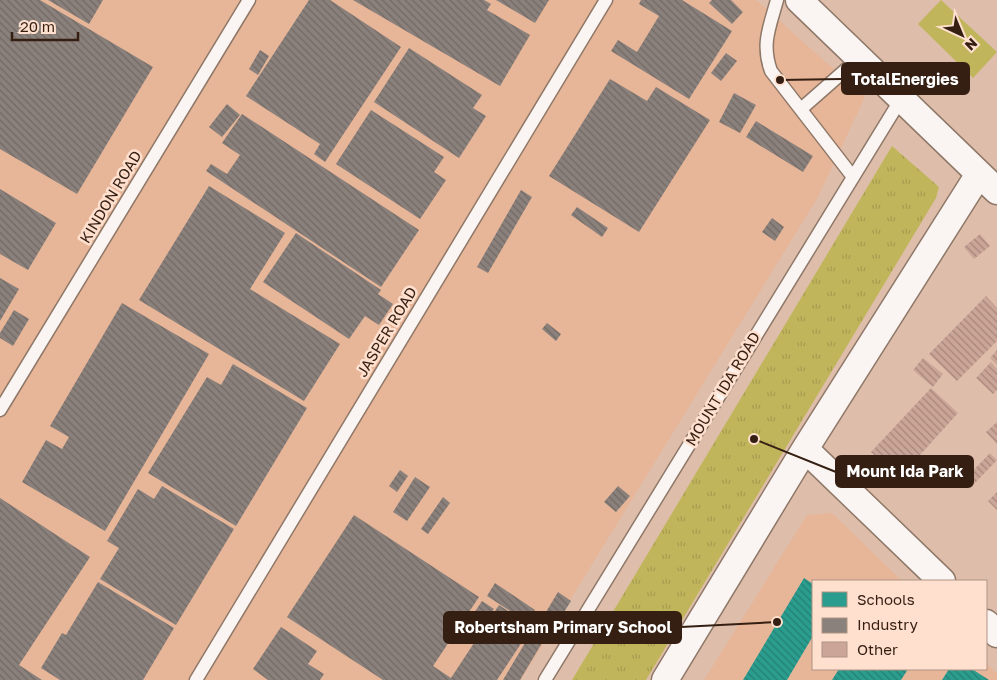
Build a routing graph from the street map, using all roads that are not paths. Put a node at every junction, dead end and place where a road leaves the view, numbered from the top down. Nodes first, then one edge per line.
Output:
1 (249, 0) edge
2 (606, 0) edge
3 (778, 0) edge
4 (799, 0) edge
5 (859, 58) junction
6 (900, 98) junction
7 (801, 109) junction
8 (853, 177) junction
9 (988, 183) edge
10 (0, 410) edge
11 (805, 450) junction
12 (941, 580) edge
13 (987, 624) edge
14 (997, 634) edge
15 (196, 680) edge
16 (545, 680) edge
17 (665, 680) edge

1 - 10 lane, KINDON ROAD
2 - 15 lane, JASPER ROAD
3 - 7 lane
4 - 5 street
5 - 6 street
5 - 7 lane
6 - 8 lane, MOUNT IDA ROAD
6 - 9 street
7 - 8 lane
8 - 16 lane, MOUNT IDA ROAD
9 - 11 street
11 - 12 street
11 - 17 street
13 - 14 street

